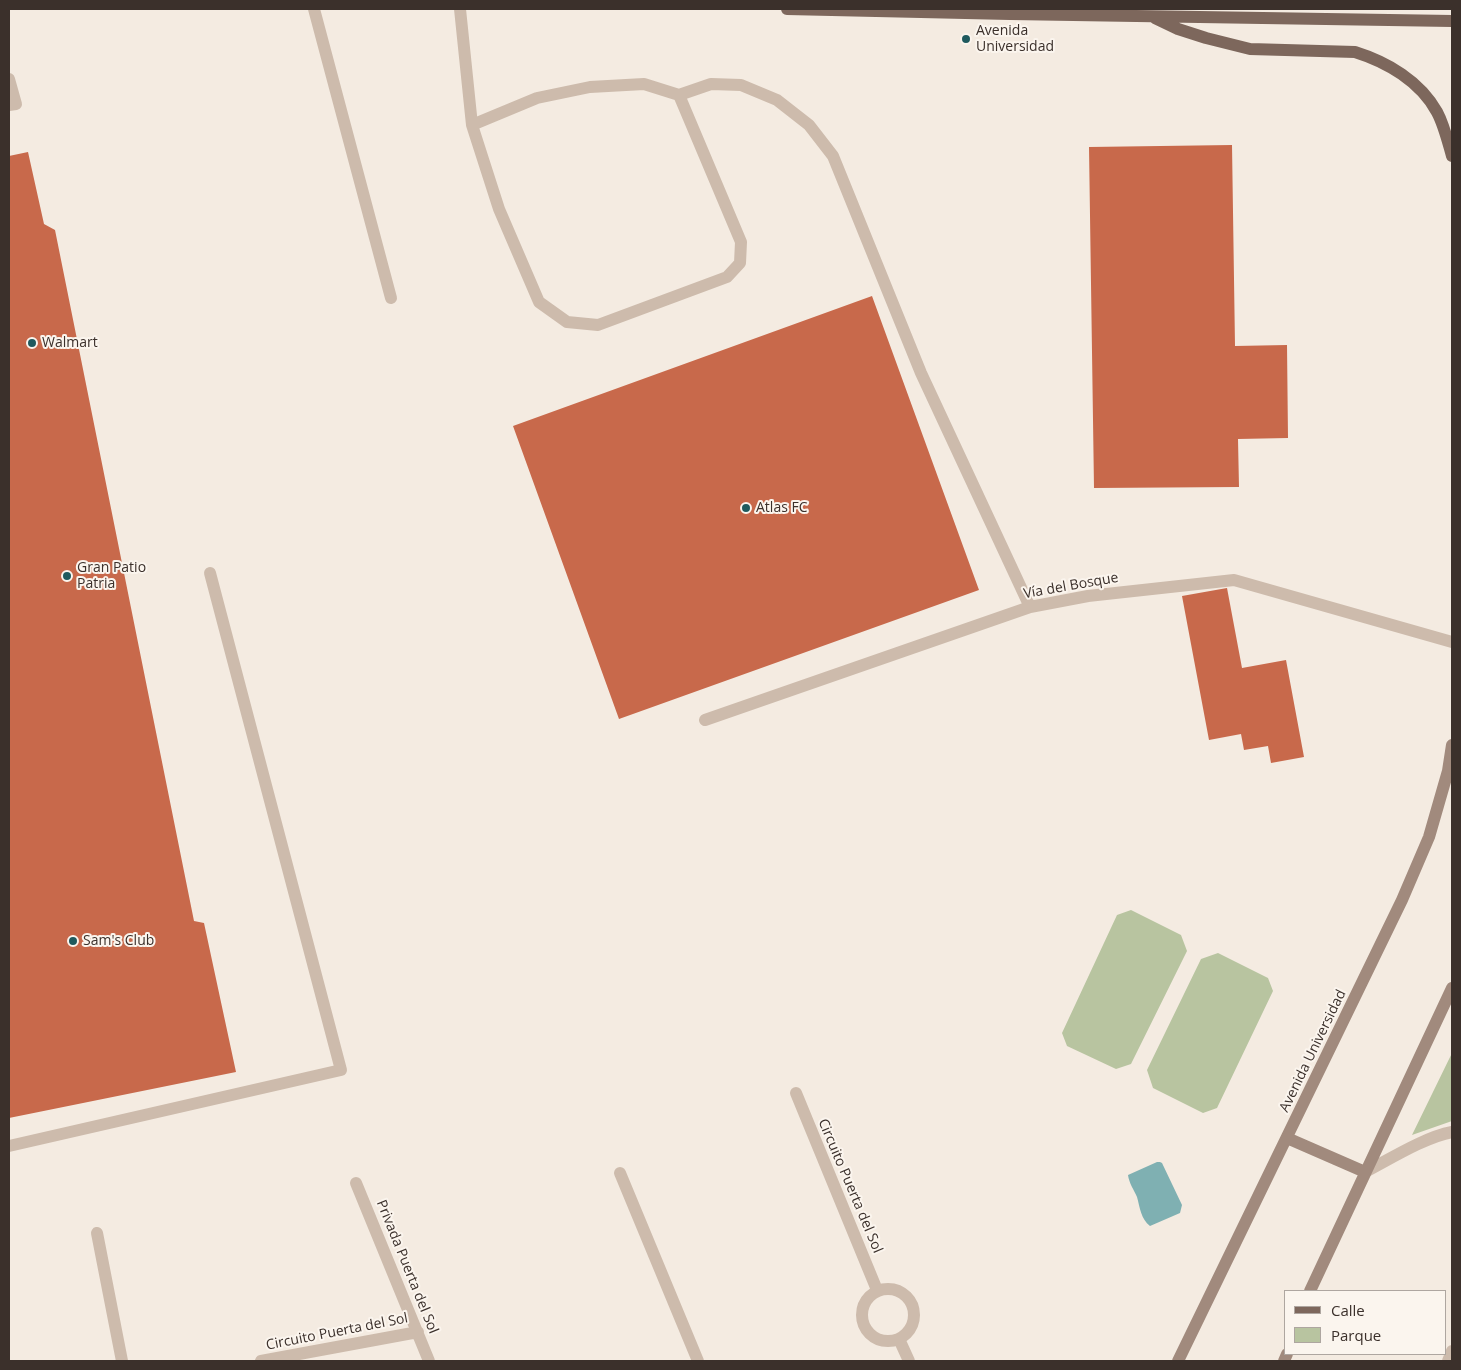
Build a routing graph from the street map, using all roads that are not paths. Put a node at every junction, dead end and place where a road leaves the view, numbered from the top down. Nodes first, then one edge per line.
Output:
1 (314, 9) edge
2 (460, 9) edge
3 (787, 9) edge
4 (1150, 16) junction
5 (1452, 21) edge
6 (9, 79) edge
7 (679, 95) junction
8 (9, 105) edge
9 (472, 125) junction
10 (1452, 156) edge
11 (391, 298) dead end
12 (210, 572) dead end
13 (1030, 607) junction
14 (1452, 642) edge
15 (705, 720) dead end
16 (1452, 745) edge
17 (1452, 988) edge
18 (796, 1093) dead end
19 (1452, 1132) edge
20 (1287, 1138) junction
21 (9, 1146) edge
22 (1365, 1172) junction
23 (620, 1173) dead end
24 (356, 1183) dead end
25 (97, 1233) dead end
26 (878, 1290) junction
27 (1310, 1290) edge
28 (418, 1332) junction
29 (899, 1339) junction
30 (1452, 1351) edge
31 (122, 1361) edge
32 (261, 1361) edge
33 (429, 1361) edge
34 (698, 1361) edge
35 (910, 1361) edge
36 (1178, 1361) edge
37 (1448, 1361) edge

1 - 11 street
2 - 9 street
3 - 4 main road
4 - 5 main road
4 - 10 main road
6 - 8 street
7 - 9 street
7 - 9 street
7 - 13 street
12 - 21 street
13 - 14 street, Vía del Bosque
13 - 15 street, Vía del Bosque
16 - 20 main road, Avenida Universidad
17 - 22 main road
18 - 26 street, Circuito Puerta del Sol
19 - 22 street
20 - 22 main road
20 - 36 main road, Avenida Universidad
22 - 27 main road
23 - 34 street
24 - 28 street, Privada Puerta del Sol
25 - 31 street
26 - 29 street
26 - 29 street
28 - 32 street, Circuito Puerta del Sol
28 - 33 street, Privada Puerta del Sol
29 - 35 street
30 - 37 street

